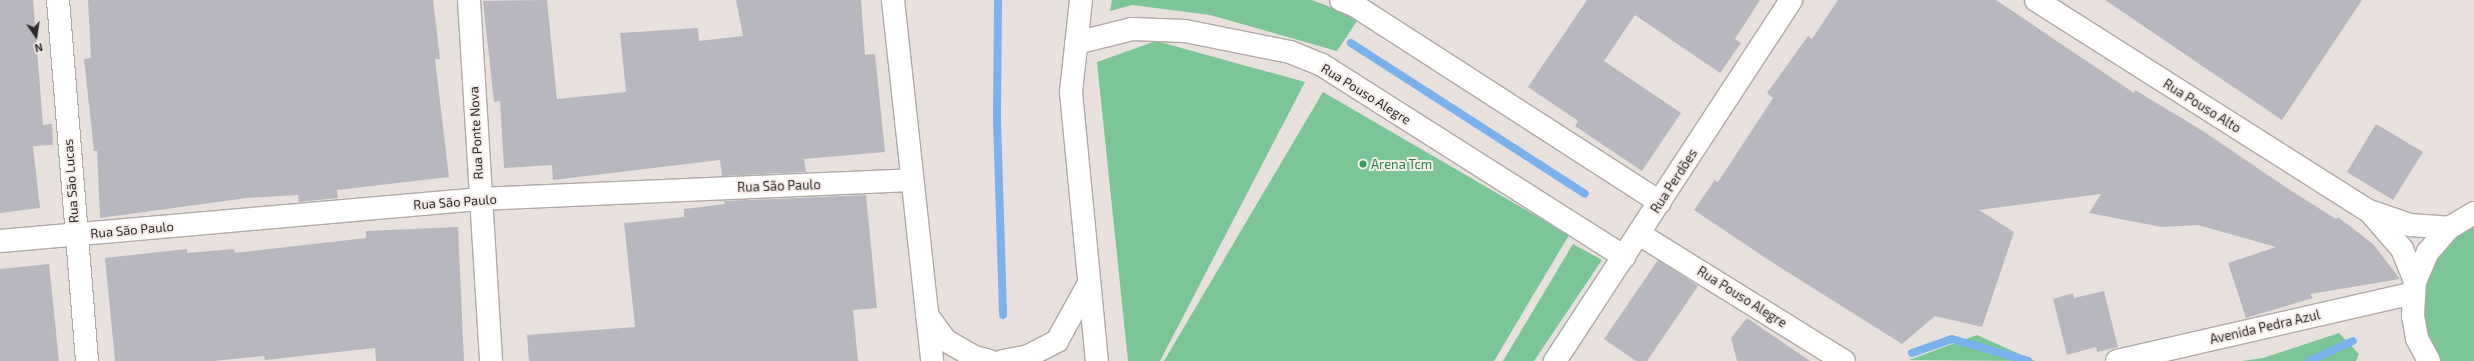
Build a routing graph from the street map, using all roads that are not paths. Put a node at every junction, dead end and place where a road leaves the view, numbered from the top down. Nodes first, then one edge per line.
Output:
1 (58, 0) edge
2 (469, 0) edge
3 (893, 0) edge
4 (1081, 0) edge
5 (1341, 0) edge
6 (1791, 0) edge
7 (2036, 0) edge
8 (1076, 43) junction
9 (912, 180) junction
10 (479, 199) junction
11 (1660, 202) junction
12 (2369, 211) junction
13 (2474, 213) edge
14 (2449, 228) junction
15 (1639, 234) junction
16 (76, 235) junction
17 (0, 241) edge
18 (1624, 257) junction
19 (1088, 286) junction
20 (2414, 288) junction
21 (925, 312) junction
22 (2427, 360) edge
23 (87, 361) edge
24 (491, 361) edge
25 (932, 361) edge
26 (990, 361) edge
27 (1003, 361) edge
28 (1096, 361) edge
29 (1555, 361) edge
30 (1844, 361) edge
31 (2117, 361) edge

1 - 16 street, Rua São Lucas
2 - 10 street, Rua Ponte Nova
3 - 9 street
4 - 8 street
5 - 11 street
6 - 11 street, Rua Perdões
7 - 12 street, Rua Pouso Alto
8 - 18 street, Rua Pouso Alegre
8 - 19 street
9 - 10 street, Rua São Paulo
9 - 21 street
10 - 16 street, Rua São Paulo
10 - 24 street, Rua Ponte Nova
11 - 15 street, Rua Perdões
12 - 14 street, Rua Pouso Alto
12 - 20 street, Rua Pouso Alto
13 - 14 street
14 - 20 street
15 - 18 street, Rua Perdões
15 - 30 street, Rua Pouso Alegre
16 - 17 street, Rua São Paulo
16 - 23 street, Rua São Lucas
18 - 29 street, Rua Perdões
19 - 27 street
19 - 28 street
20 - 22 street
20 - 31 street, Avenida Pedra Azul
21 - 25 street
21 - 26 street

